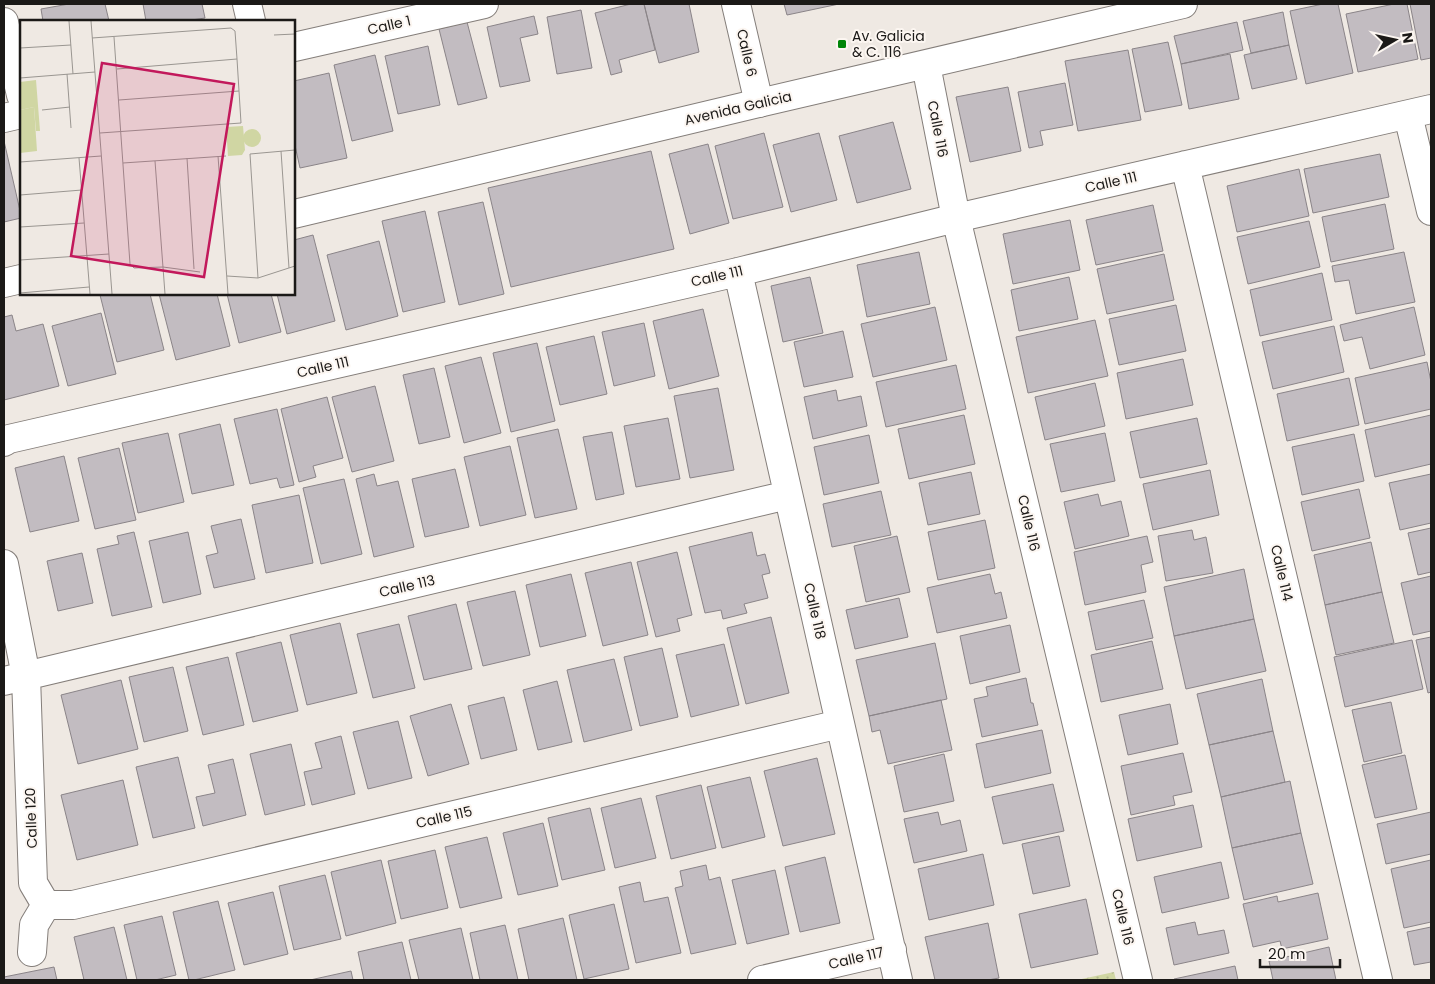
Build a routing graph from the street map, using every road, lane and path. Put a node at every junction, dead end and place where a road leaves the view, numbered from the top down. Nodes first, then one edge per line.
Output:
1 (247, 4) edge
2 (484, 4) edge
3 (736, 4) edge
4 (1183, 4) edge
5 (251, 20) edge
6 (4, 22) edge
7 (295, 47) edge
8 (926, 65) junction
9 (20, 91) edge
10 (759, 103) junction
11 (1420, 112) edge
12 (20, 114) edge
13 (4, 118) edge
14 (1185, 166) junction
15 (1431, 211) edge
16 (295, 214) edge
17 (956, 218) junction
18 (738, 272) junction
19 (20, 279) edge
20 (4, 283) edge
21 (4, 442) edge
22 (788, 495) junction
23 (4, 564) edge
24 (15, 679) edge
25 (840, 724) junction
26 (46, 905) junction
27 (892, 950) junction
28 (32, 952) dead end
29 (762, 980) edge
30 (898, 980) edge
31 (1138, 980) edge
32 (1378, 980) edge

1 - 5 street
2 - 7 street, Calle 1
3 - 10 street, Calle 6
4 - 8 street, Avenida Galicia
6 - 9 street
8 - 10 street, Avenida Galicia
8 - 17 street, Calle 116
10 - 16 street, Avenida Galicia
11 - 14 street, Calle 111
11 - 15 street
12 - 13 street
14 - 17 street, Calle 111
14 - 32 street, Calle 114
17 - 18 street, Calle 111
17 - 31 street, Calle 116
18 - 21 street, Calle 111
18 - 22 street, Calle 118
19 - 20 street
22 - 24 street, Calle 113
22 - 25 street, Calle 118
23 - 24 street, Calle 120
24 - 26 street, Calle 120
25 - 26 street, Calle 115
25 - 27 street, Calle 118
26 - 28 street
27 - 29 street, Calle 117
27 - 30 street, Calle 118

